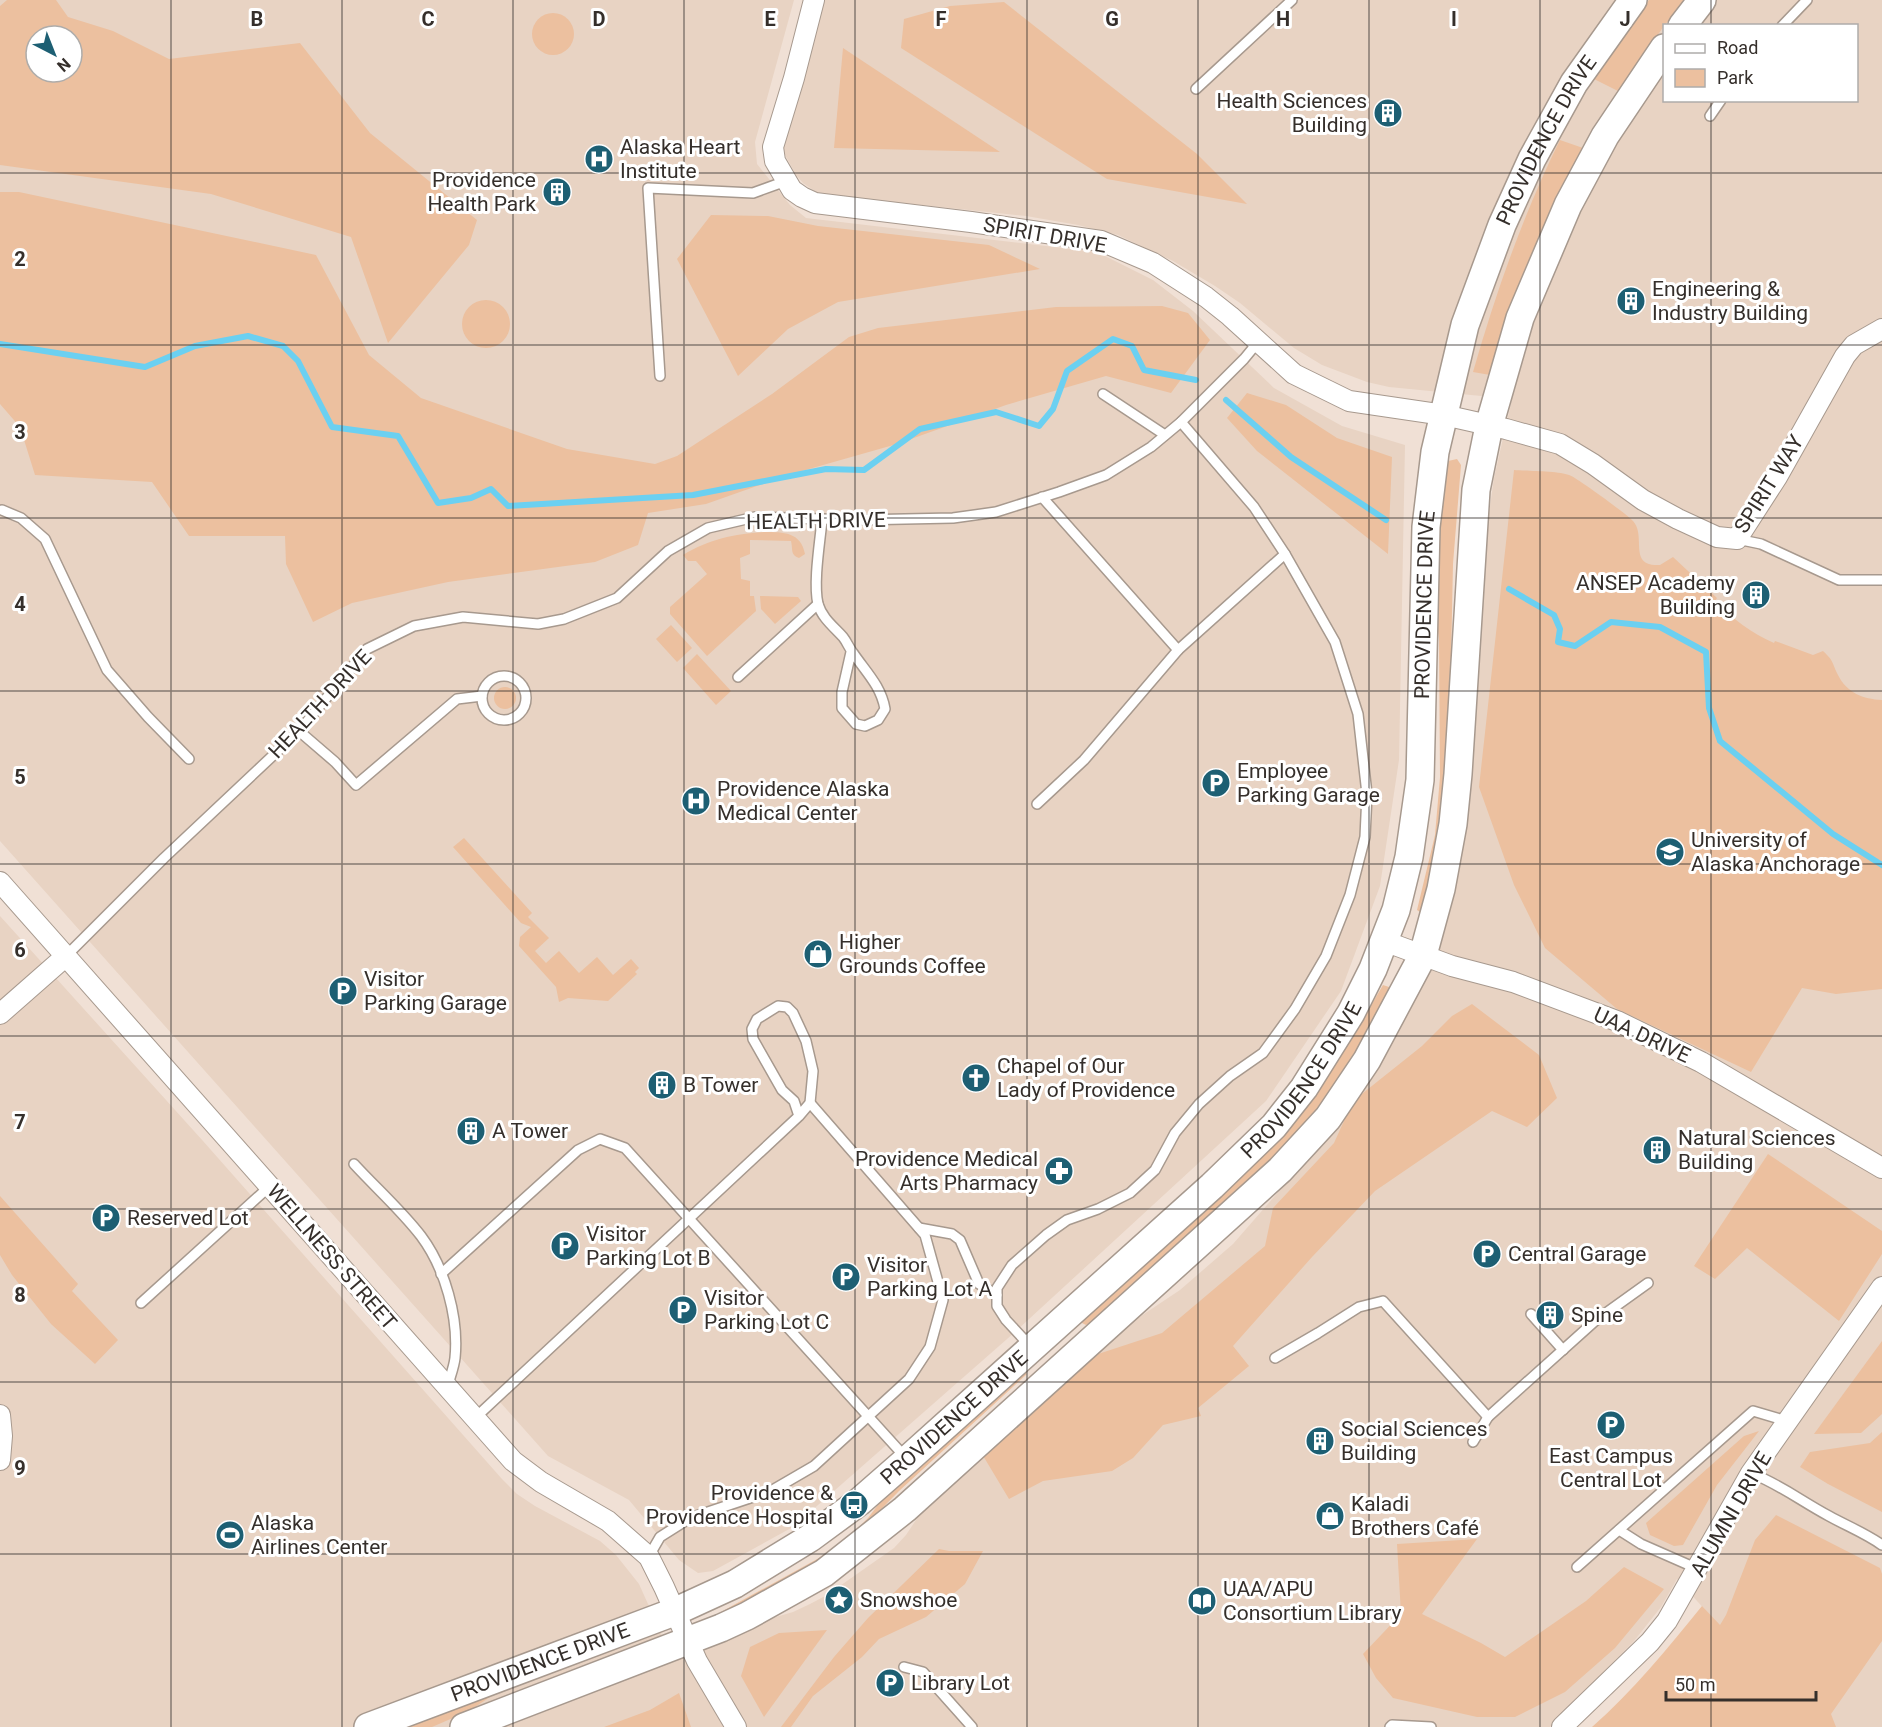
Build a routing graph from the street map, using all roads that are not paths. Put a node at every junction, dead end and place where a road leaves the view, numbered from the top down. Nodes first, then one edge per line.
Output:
1 (814, 0) edge
2 (1292, 0) edge
3 (1634, 0) edge
4 (1702, 0) edge
5 (1807, 0) edge
6 (1684, 24) edge
7 (1784, 24) edge
8 (1663, 51) edge
9 (1196, 89) dead end
10 (1720, 102) edge
11 (1710, 116) dead end
12 (786, 181) junction
13 (1882, 329) edge
14 (1258, 342) junction
15 (660, 376) dead end
16 (1103, 394) dead end
17 (1444, 416) junction
18 (1181, 422) junction
19 (1489, 426) junction
20 (1165, 435) junction
21 (1042, 497) junction
22 (2, 510) dead end
23 (822, 519) junction
24 (1737, 539) junction
25 (1285, 554) junction
26 (1882, 580) edge
27 (818, 604) junction
28 (1178, 650) junction
29 (851, 652) junction
30 (738, 677) dead end
31 (482, 696) junction
32 (300, 731) junction
33 (189, 759) dead end
34 (1037, 804) dead end
35 (0, 882) edge
36 (1384, 941) junction
37 (1423, 955) junction
38 (66, 956) junction
39 (0, 1014) edge
40 (810, 1103) junction
41 (800, 1116) junction
42 (354, 1164) dead end
43 (1882, 1168) edge
44 (270, 1186) junction
45 (688, 1218) junction
46 (919, 1228) junction
47 (441, 1274) junction
48 (1648, 1283) dead end
49 (1882, 1287) edge
50 (997, 1295) junction
51 (141, 1303) dead end
52 (1531, 1314) dead end
53 (1033, 1349) junction
54 (1563, 1350) junction
55 (1275, 1358) dead end
56 (447, 1387) junction
57 (0, 1415) edge
58 (867, 1416) junction
59 (1488, 1416) junction
60 (474, 1419) junction
61 (1787, 1421) junction
62 (1473, 1442) dead end
63 (0, 1460) edge
64 (907, 1460) junction
65 (1751, 1473) junction
66 (1619, 1530) junction
67 (1882, 1545) edge
68 (649, 1557) junction
69 (1577, 1567) dead end
70 (1698, 1569) junction
71 (674, 1612) junction
72 (688, 1640) junction
73 (904, 1666) dead end
74 (368, 1727) edge
75 (464, 1727) edge
76 (735, 1727) edge
77 (972, 1727) edge
78 (1390, 1727) edge
79 (1431, 1727) edge
80 (1562, 1727) edge

1 - 12 street, SPIRIT DRIVE
2 - 9 lane
3 - 17 main road, PROVIDENCE DRIVE
4 - 6 main road
5 - 7 lane
8 - 19 main road, PROVIDENCE DRIVE
10 - 11 lane
12 - 14 street, SPIRIT DRIVE
12 - 15 lane
13 - 24 street, SPIRIT WAY
14 - 17 street, SPIRIT DRIVE
14 - 18 lane, HEALTH DRIVE
16 - 20 lane
17 - 19 street, SPIRIT DRIVE
17 - 36 main road, PROVIDENCE DRIVE
18 - 20 lane, HEALTH DRIVE
18 - 25 lane
19 - 24 street, SPIRIT WAY
19 - 37 main road, PROVIDENCE DRIVE
20 - 21 lane, HEALTH DRIVE
21 - 23 lane, HEALTH DRIVE
21 - 28 lane
22 - 33 lane
23 - 27 lane
23 - 32 lane, HEALTH DRIVE
24 - 26 lane
25 - 28 lane
25 - 50 lane
27 - 29 lane
27 - 30 lane
28 - 34 lane
29 - 29 lane
31 - 31 lane
31 - 32 lane
32 - 38 lane, HEALTH DRIVE
35 - 38 street, WELLNESS STREET
36 - 37 street, UAA DRIVE
36 - 53 main road, PROVIDENCE DRIVE
37 - 43 street, UAA DRIVE
37 - 72 main road, PROVIDENCE DRIVE
38 - 39 street, HEALTH DRIVE
38 - 44 street, WELLNESS STREET
40 - 41 lane
40 - 41 lane
40 - 46 lane
41 - 45 lane
42 - 47 lane
44 - 51 lane
44 - 56 street, WELLNESS STREET
45 - 47 lane
45 - 58 lane
45 - 60 lane
46 - 50 lane
46 - 58 lane
47 - 56 lane
48 - 54 lane
49 - 61 street, ALUMNI DRIVE
50 - 53 lane
52 - 54 lane
53 - 64 main road, PROVIDENCE DRIVE
54 - 59 lane
55 - 59 lane
56 - 60 street, WELLNESS STREET
57 - 63 street
58 - 64 lane
58 - 68 lane
59 - 62 lane
60 - 68 street, WELLNESS STREET
61 - 65 street, ALUMNI DRIVE
61 - 66 lane
64 - 71 main road, PROVIDENCE DRIVE
65 - 67 lane
65 - 70 street, ALUMNI DRIVE
66 - 69 lane
66 - 70 lane
68 - 71 street, WELLNESS STREET
70 - 80 street, ALUMNI DRIVE
71 - 72 street, WELLNESS STREET
71 - 74 main road, PROVIDENCE DRIVE
72 - 75 main road, PROVIDENCE DRIVE
72 - 76 street
73 - 77 lane
78 - 79 lane

